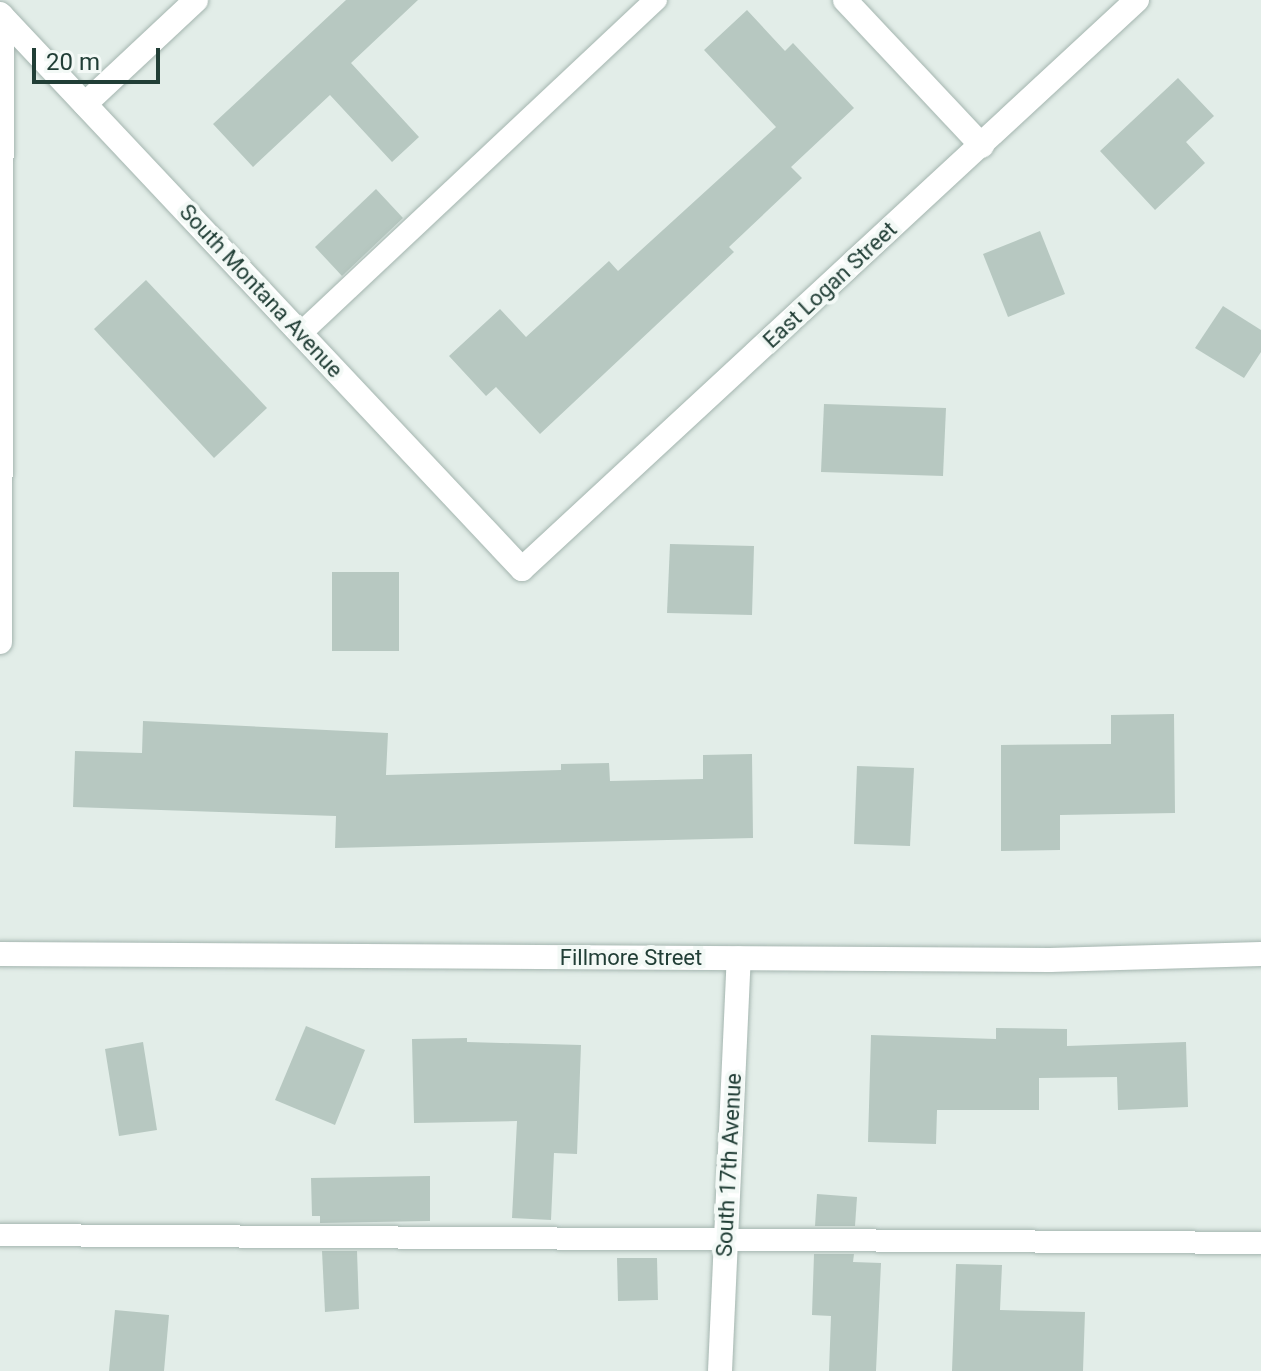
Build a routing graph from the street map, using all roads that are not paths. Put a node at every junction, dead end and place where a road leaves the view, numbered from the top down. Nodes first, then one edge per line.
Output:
1 (196, 0) edge
2 (656, 0) edge
3 (845, 0) edge
4 (1137, 0) edge
5 (1, 15) edge
6 (85, 104) junction
7 (982, 146) junction
8 (301, 333) junction
9 (0, 365) edge
10 (522, 569) joint
11 (0, 642) edge
12 (0, 954) edge
13 (1261, 954) edge
14 (739, 958) junction
15 (0, 1235) edge
16 (726, 1242) junction
17 (1261, 1243) edge
18 (720, 1371) edge

1 - 6 street
2 - 8 lane
3 - 7 street
4 - 7 street, East Logan Street
5 - 6 street, South Montana Avenue
5 - 9 street
6 - 8 street, South Montana Avenue
7 - 10 street, East Logan Street
8 - 10 street, South Montana Avenue
9 - 11 street
12 - 14 street, Fillmore Street
13 - 14 street, Fillmore Street
14 - 16 street, South 17th Avenue
15 - 16 lane
16 - 17 lane
16 - 18 street, South 17th Avenue

